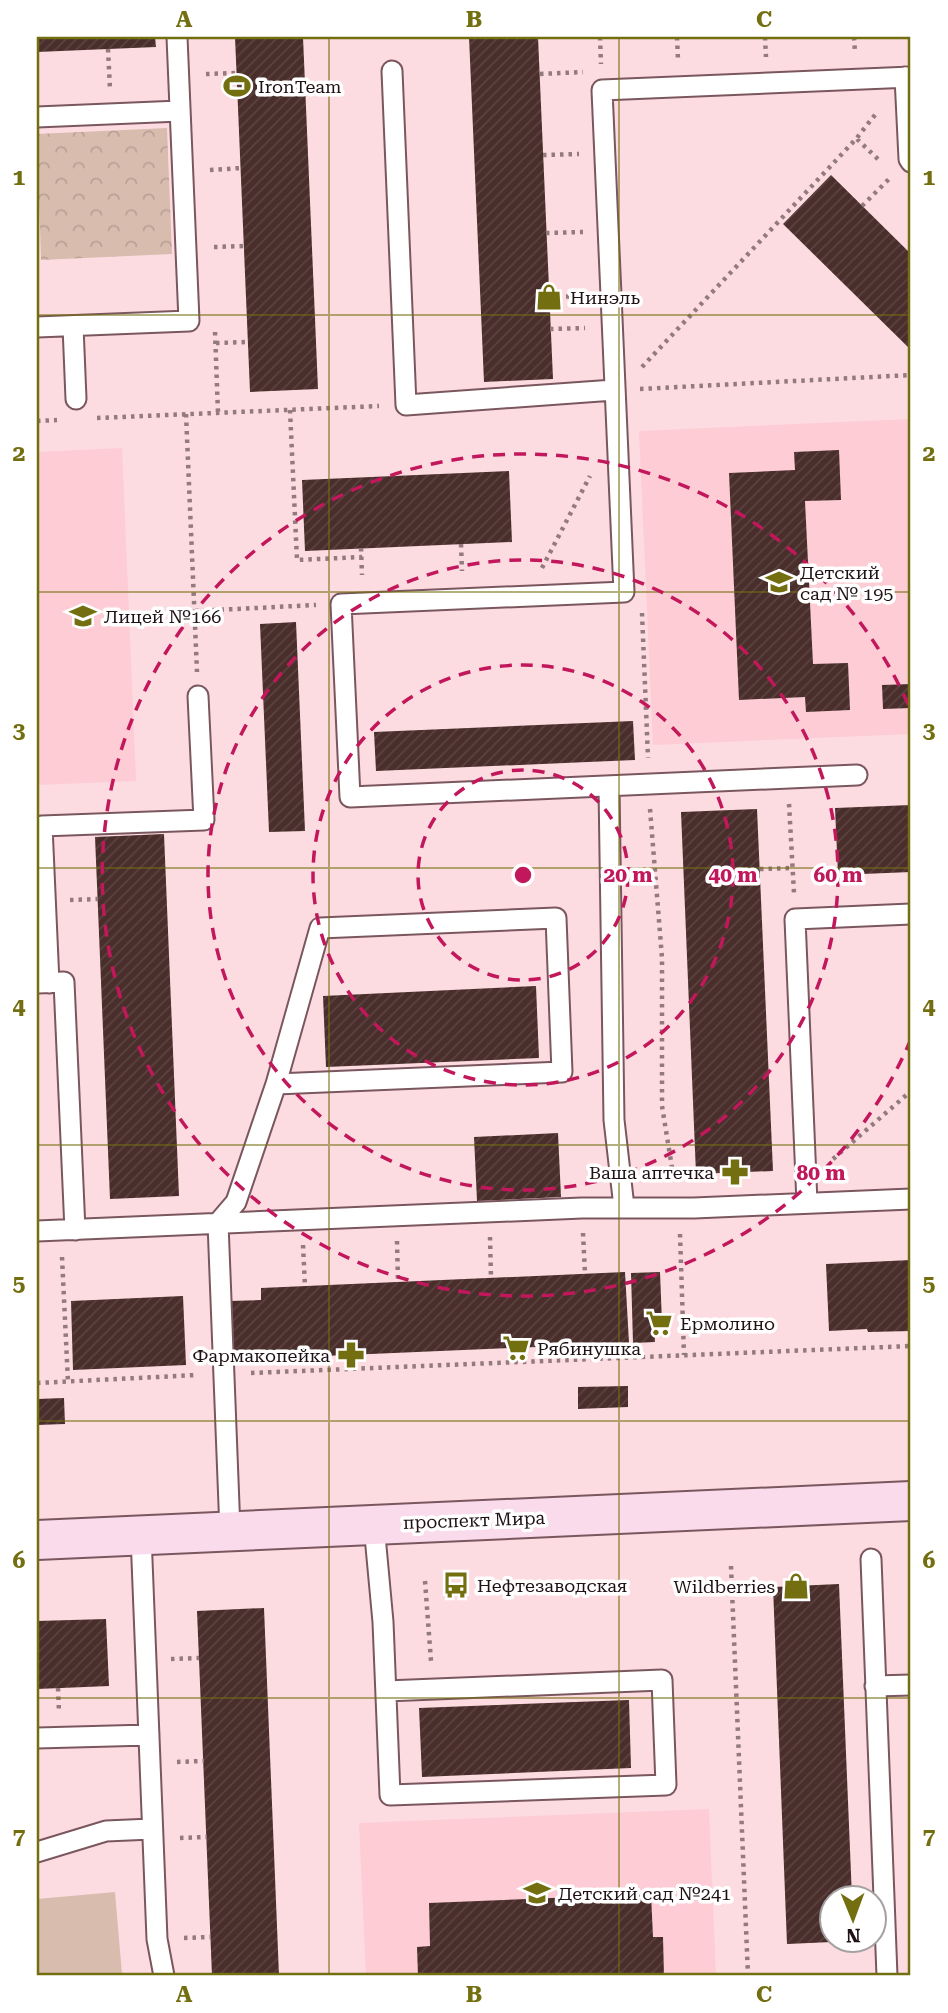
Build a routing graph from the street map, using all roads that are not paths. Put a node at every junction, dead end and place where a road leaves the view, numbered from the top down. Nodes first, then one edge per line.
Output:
1 (177, 37) edge
2 (392, 71) dead end
3 (908, 77) edge
4 (180, 111) junction
5 (37, 117) edge
6 (910, 161) edge
7 (73, 326) junction
8 (37, 327) edge
9 (614, 390) junction
10 (76, 399) dead end
11 (198, 696) road end
12 (857, 775) dead end
13 (609, 787) junction
14 (911, 914) edge
15 (43, 983) edge
16 (276, 1084) junction
17 (911, 1199) edge
18 (807, 1203) junction
19 (624, 1207) junction
20 (218, 1223) junction
21 (68, 1230) junction
22 (37, 1231) edge
23 (911, 1501) edge
24 (374, 1525) junction
25 (230, 1531) junction
26 (141, 1535) junction
27 (37, 1540) edge
28 (871, 1559) dead end
29 (911, 1685) edge
30 (875, 1686) junction
31 (386, 1691) junction
32 (149, 1735) junction
33 (37, 1738) edge
34 (152, 1829) junction
35 (37, 1852) edge
36 (164, 1976) edge
37 (887, 1976) edge

1 - 4 lane
2 - 9 lane
3 - 6 lane
3 - 9 lane
4 - 5 lane
4 - 7 lane
7 - 8 lane
7 - 10 lane
9 - 13 lane
11 - 15 lane
12 - 13 lane
13 - 19 lane
14 - 18 lane
15 - 21 lane
16 - 16 lane
16 - 20 lane
17 - 18 lane
18 - 19 lane
19 - 20 lane
20 - 21 lane
20 - 25 lane
21 - 22 lane
23 - 24 main road, проспект Мира
24 - 25 main road, проспект Мира
24 - 31 lane
25 - 26 main road, проспект Мира
26 - 27 main road, проспект Мира
26 - 32 lane
28 - 30 lane
29 - 30 lane
30 - 37 lane
31 - 31 lane
32 - 33 lane
32 - 34 lane
34 - 35 lane
34 - 36 lane

